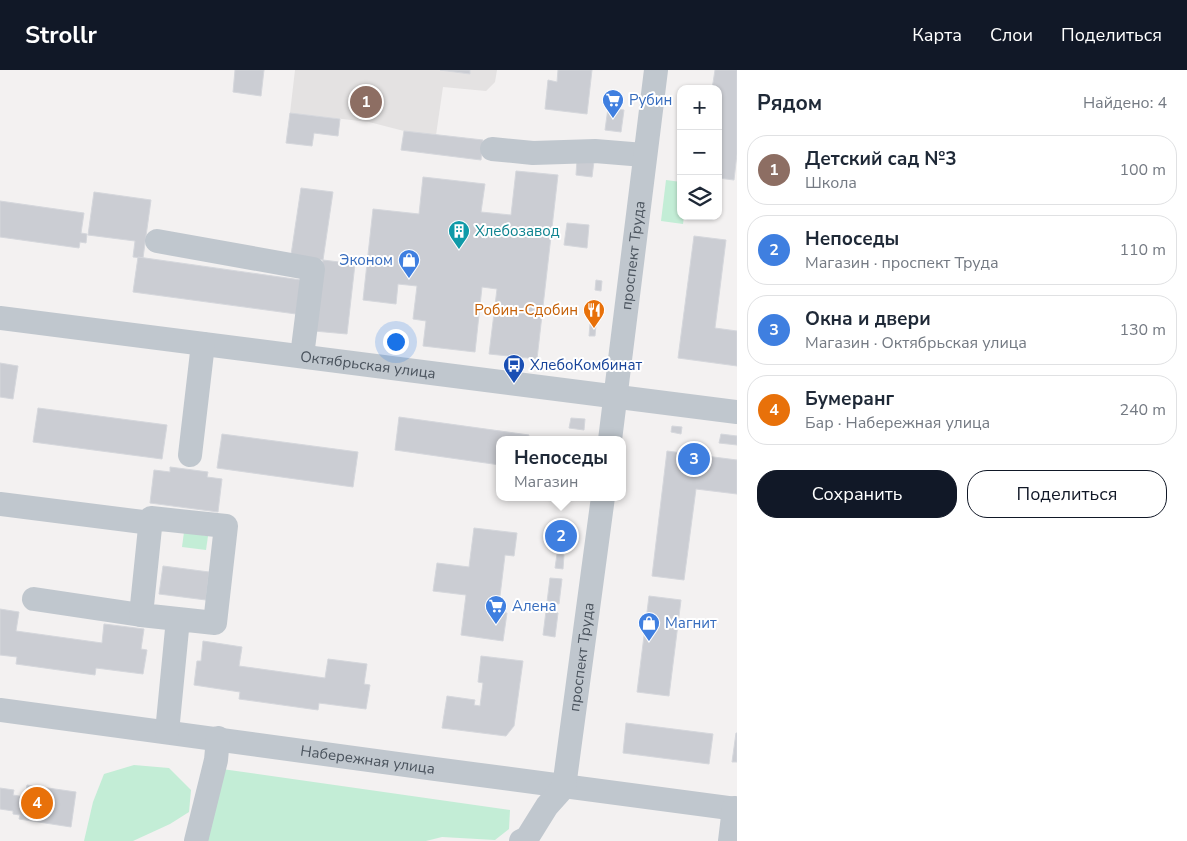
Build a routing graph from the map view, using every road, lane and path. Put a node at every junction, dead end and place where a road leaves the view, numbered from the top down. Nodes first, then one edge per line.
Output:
1 (656, 70) edge
2 (492, 149) dead end
3 (644, 155) junction
4 (157, 241) dead end
5 (0, 318) edge
6 (203, 344) junction
7 (302, 356) junction
8 (615, 397) junction
9 (737, 412) edge
10 (610, 436) edge
11 (190, 455) dead end
12 (602, 501) edge
13 (0, 504) edge
14 (151, 523) junction
15 (34, 599) dead end
16 (141, 615) junction
17 (178, 619) junction
18 (0, 710) edge
19 (167, 732) junction
20 (218, 738) junction
21 (564, 787) junction
22 (735, 808) edge
23 (525, 840) edge
24 (196, 841) edge
25 (730, 841) edge

1 - 3 street, проспект Труда
2 - 3 street
3 - 8 street, проспект Труда
4 - 7 street
5 - 6 street, Октябрьская улица
6 - 7 street, Октябрьская улица
6 - 11 street
7 - 8 street, Октябрьская улица
8 - 9 street, Октябрьская улица
8 - 10 street, проспект Труда
12 - 21 street, проспект Труда
13 - 14 street
14 - 16 street
14 - 17 street
15 - 16 street
16 - 17 street
17 - 19 street
18 - 19 street, Набережная улица
19 - 20 street, Набережная улица
20 - 21 street, Набережная улица
20 - 24 street
21 - 22 street, Набережная улица
21 - 23 street
22 - 25 street

